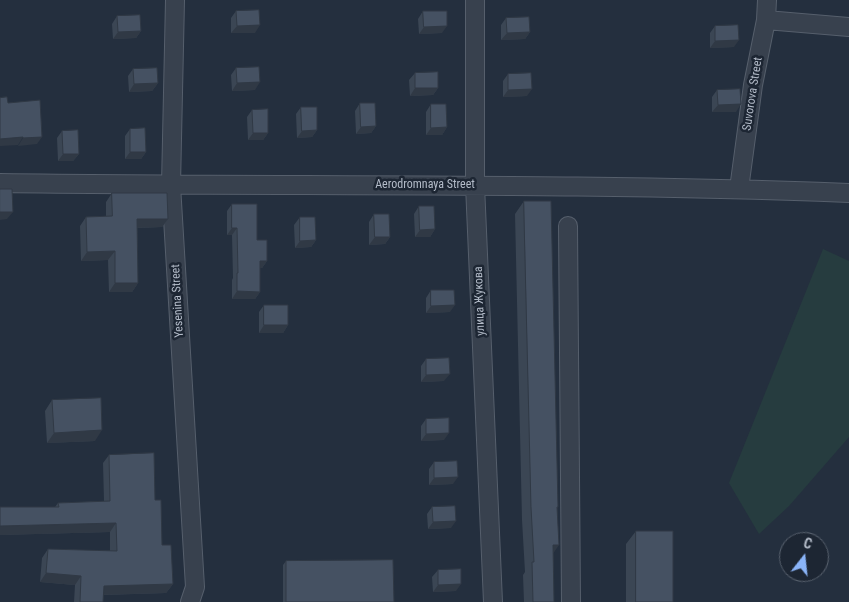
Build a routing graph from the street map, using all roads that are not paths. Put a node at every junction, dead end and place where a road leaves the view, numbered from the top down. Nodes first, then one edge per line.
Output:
1 (175, 0) edge
2 (475, 0) edge
3 (767, 0) edge
4 (766, 20) junction
5 (849, 27) edge
6 (0, 183) edge
7 (171, 185) junction
8 (475, 185) junction
9 (739, 188) junction
10 (849, 193) edge
11 (568, 226) dead end
12 (190, 602) edge
13 (493, 602) edge
14 (571, 602) edge

1 - 7 street, Yesenina Street
2 - 8 street, улица Жукова
3 - 4 street, Suvorova Street
4 - 5 street
4 - 9 street, Suvorova Street
6 - 7 street, Aerodromnaya Street
7 - 8 street, Aerodromnaya Street
7 - 12 street, Yesenina Street
8 - 9 street, Aerodromnaya Street
8 - 13 street, улица Жукова
9 - 10 street, Aerodromnaya Street
11 - 14 street

